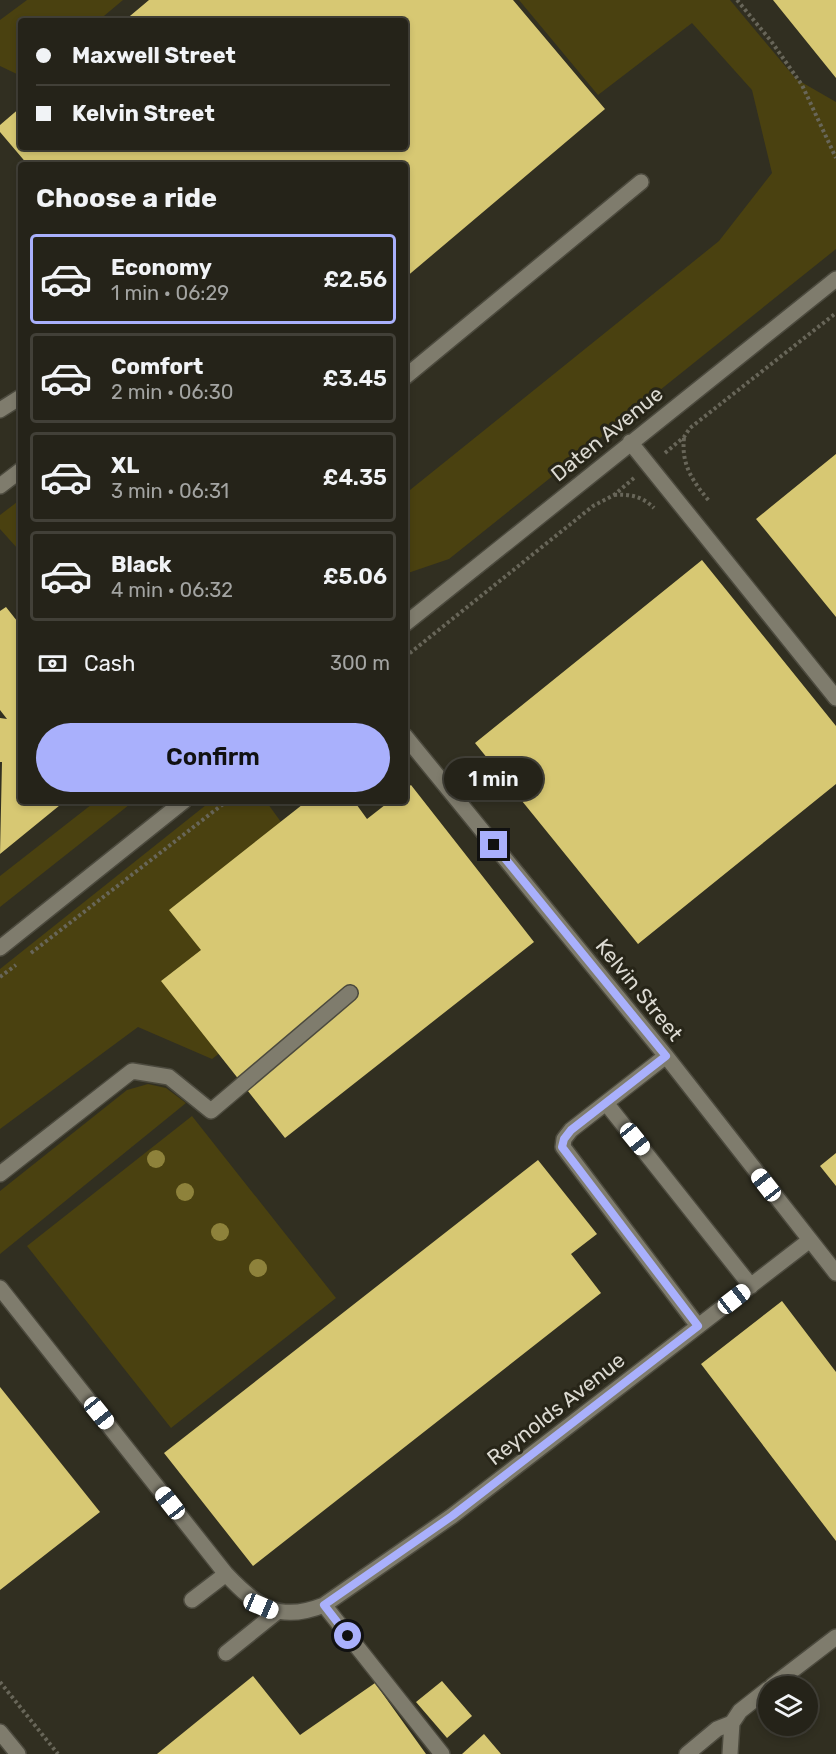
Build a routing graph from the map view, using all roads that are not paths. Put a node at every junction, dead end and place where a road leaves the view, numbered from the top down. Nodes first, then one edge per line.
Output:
1 (641, 182) dead end
2 (836, 279) edge
3 (408, 375) edge
4 (18, 399) edge
5 (0, 410) edge
6 (630, 442) junction
7 (18, 472) edge
8 (0, 486) edge
9 (408, 622) edge
10 (836, 698) edge
11 (408, 740) edge
12 (180, 804) edge
13 (0, 948) edge
14 (350, 993) dead end
15 (666, 1056) junction
16 (606, 1103) junction
17 (0, 1174) edge
18 (810, 1240) junction
19 (836, 1273) edge
20 (751, 1286) junction
21 (0, 1288) edge
22 (698, 1326) junction
23 (226, 1574) junction
24 (192, 1600) dead end
25 (324, 1605) junction
26 (276, 1612) junction
27 (836, 1636) edge
28 (225, 1653) dead end
29 (785, 1676) edge
30 (758, 1697) edge
31 (732, 1723) junction
32 (0, 1732) edge
33 (18, 1754) edge
34 (442, 1754) edge
35 (687, 1754) edge
36 (730, 1754) edge

1 - 3 street
2 - 6 street, Daten Avenue
4 - 5 street
6 - 9 street, Daten Avenue
6 - 10 street
7 - 8 street
11 - 15 street, Kelvin Street
12 - 13 street
14 - 17 street
15 - 16 street
15 - 18 street, Kelvin Street
16 - 20 street
16 - 22 street
18 - 19 street, Kelvin Street
18 - 20 street, Reynolds Avenue
20 - 22 street, Reynolds Avenue
21 - 23 street
22 - 25 street, Reynolds Avenue
23 - 24 street
23 - 26 street
25 - 26 street
25 - 34 street
26 - 28 street
27 - 29 street
30 - 31 street
31 - 35 street
31 - 36 street
32 - 33 street

